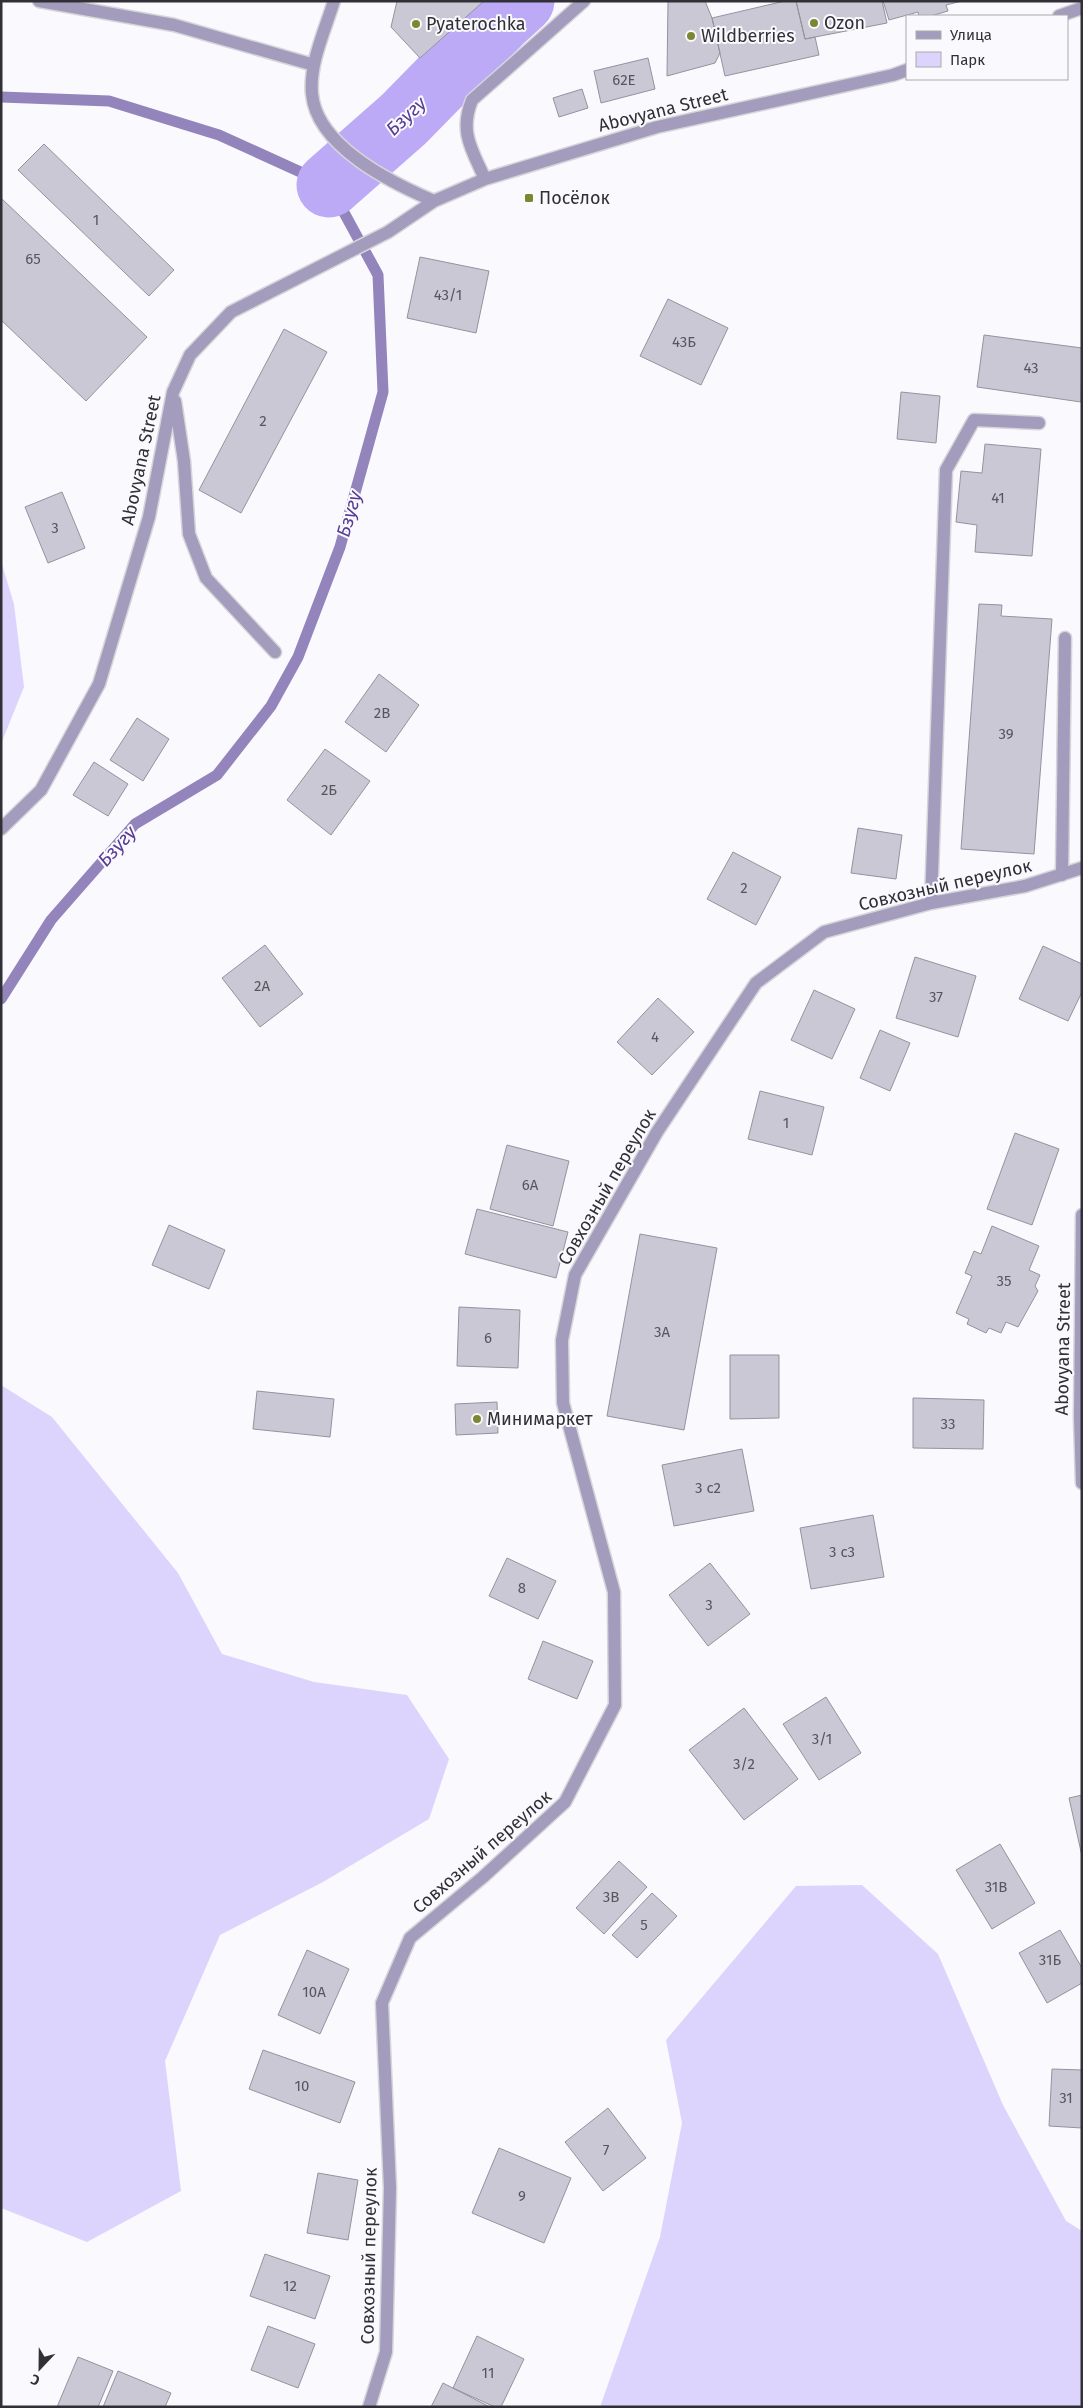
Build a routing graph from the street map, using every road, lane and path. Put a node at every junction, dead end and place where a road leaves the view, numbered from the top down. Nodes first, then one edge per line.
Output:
1 (39, 1) edge
2 (334, 1) edge
3 (584, 1) edge
4 (1082, 8) edge
5 (1061, 15) edge
6 (314, 65) junction
7 (906, 70) edge
8 (485, 179) junction
9 (434, 201) junction
10 (173, 392) junction
11 (1039, 423) dead end
12 (1065, 638) dead end
13 (275, 652) dead end
14 (1, 829) edge
15 (1082, 868) edge
16 (1062, 875) junction
17 (931, 903) junction
18 (1082, 1215) edge
19 (1082, 1483) edge
20 (369, 2407) edge

1 - 6 street
2 - 6 street
3 - 8 street
4 - 5 street
6 - 9 street
7 - 8 street, Abovyana Street
8 - 9 street, Abovyana Street
9 - 10 street, Abovyana Street
10 - 13 street
10 - 14 street, Abovyana Street
11 - 17 street
12 - 16 street
15 - 16 street, Совхозный переулок
16 - 17 street, Совхозный переулок
17 - 20 street, Совхозный переулок
18 - 19 street, Abovyana Street

